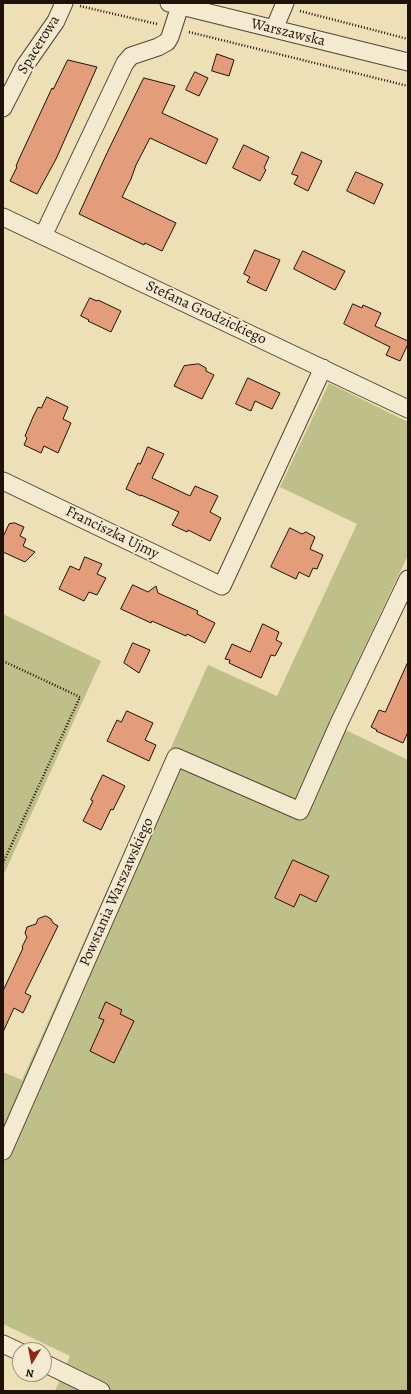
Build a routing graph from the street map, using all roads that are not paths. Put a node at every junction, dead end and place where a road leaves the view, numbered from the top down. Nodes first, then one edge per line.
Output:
1 (174, 4) edge
2 (285, 5) edge
3 (69, 7) edge
4 (274, 29) junction
5 (408, 62) edge
6 (3, 108) edge
7 (3, 217) edge
8 (43, 236) junction
9 (323, 368) junction
10 (408, 409) edge
11 (3, 481) edge
12 (408, 578) edge
13 (3, 1151) edge
14 (52, 1367) edge
15 (101, 1391) edge

1 - 4 street, Warszawska
1 - 8 street
2 - 4 street
3 - 6 street, Spacerowa
4 - 5 street, Warszawska
7 - 8 street, Stefana Grodzickiego
8 - 9 street, Stefana Grodzickiego
9 - 10 street, Stefana Grodzickiego
9 - 11 street, Franciszka Ujmy
12 - 13 street, Powstania Warszawskiego
14 - 15 street

